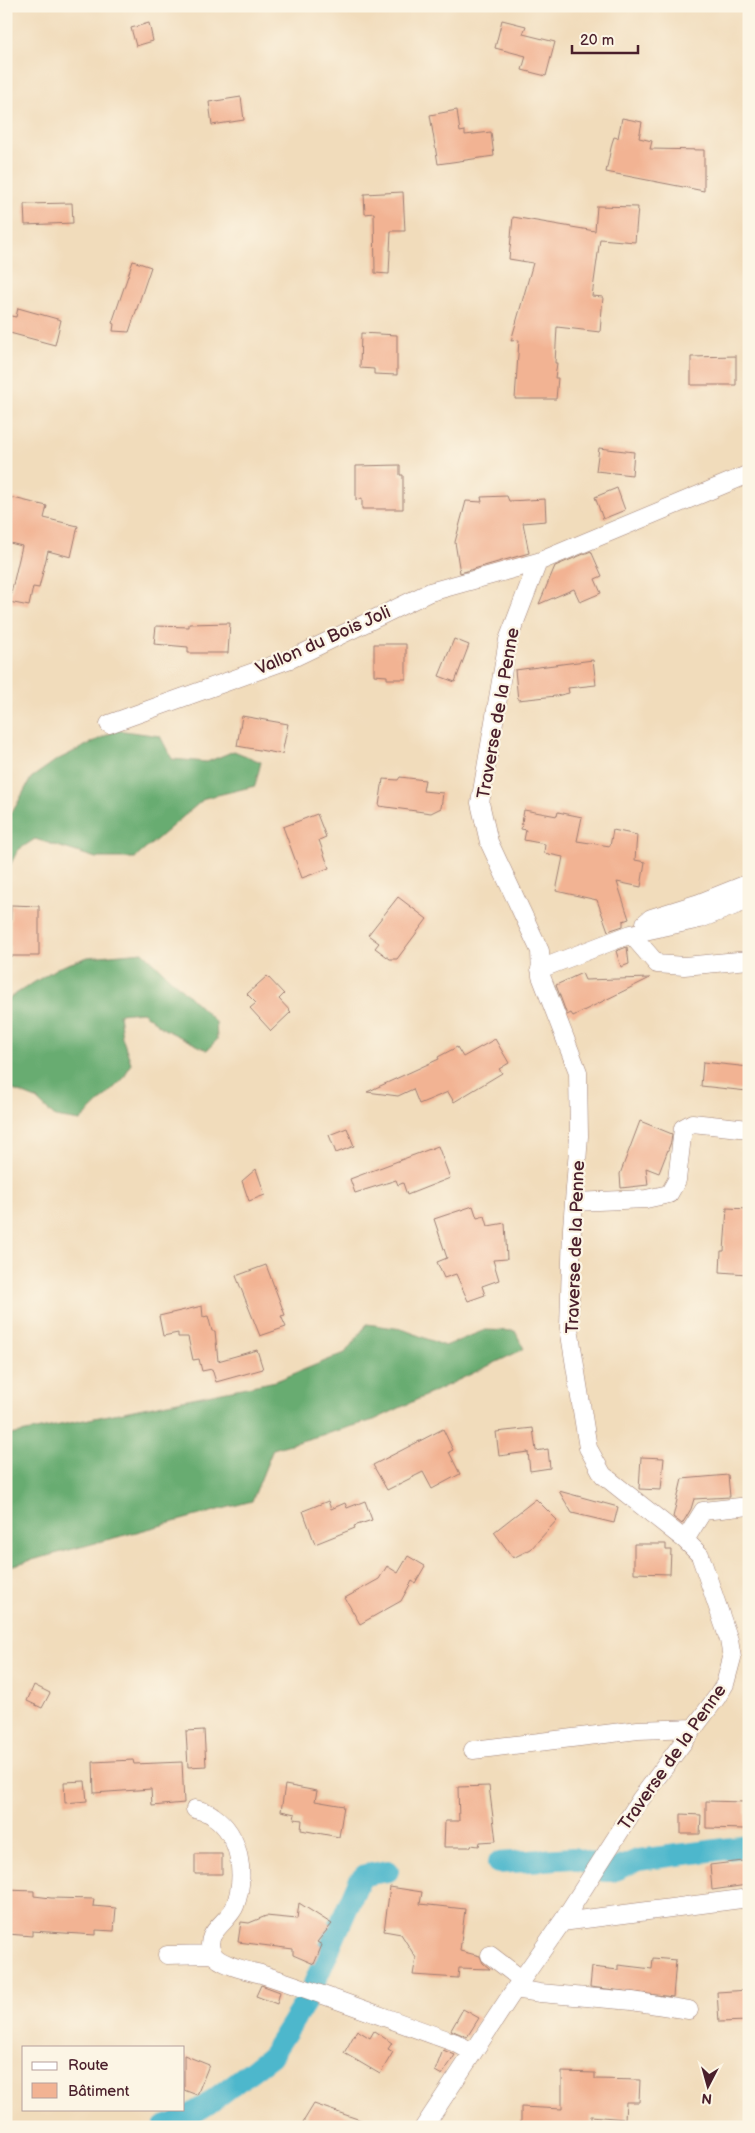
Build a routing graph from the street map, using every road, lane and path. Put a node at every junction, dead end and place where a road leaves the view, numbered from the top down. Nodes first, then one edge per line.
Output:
1 (749, 474) edge
2 (538, 562) junction
3 (109, 724) dead end
4 (749, 883) edge
5 (749, 900) edge
6 (631, 934) junction
7 (749, 960) edge
8 (540, 969) junction
9 (749, 1129) edge
10 (574, 1202) junction
11 (749, 1506) edge
12 (685, 1540) junction
13 (694, 1728) junction
14 (473, 1750) dead end
15 (195, 1809) dead end
16 (749, 1898) edge
17 (562, 1922) junction
18 (213, 1954) junction
19 (167, 1955) dead end
20 (490, 1955) dead end
21 (518, 1984) junction
22 (689, 2010) dead end
23 (472, 2052) junction
24 (424, 2127) edge

1 - 2 street
2 - 3 street, Vallon du Bois Joli
2 - 8 street, Traverse de la Penne
4 - 6 street
5 - 6 street
6 - 7 street
6 - 8 street
8 - 10 street, Traverse de la Penne
9 - 10 street
10 - 12 street, Traverse de la Penne
11 - 12 street
12 - 13 street, Traverse de la Penne
13 - 14 street
13 - 17 street, Traverse de la Penne
15 - 18 street
16 - 17 street
17 - 21 street, Traverse de la Penne
18 - 19 street
18 - 23 street
20 - 21 street
21 - 22 street
21 - 23 street, Traverse de la Penne
23 - 24 street, Traverse de la Penne

